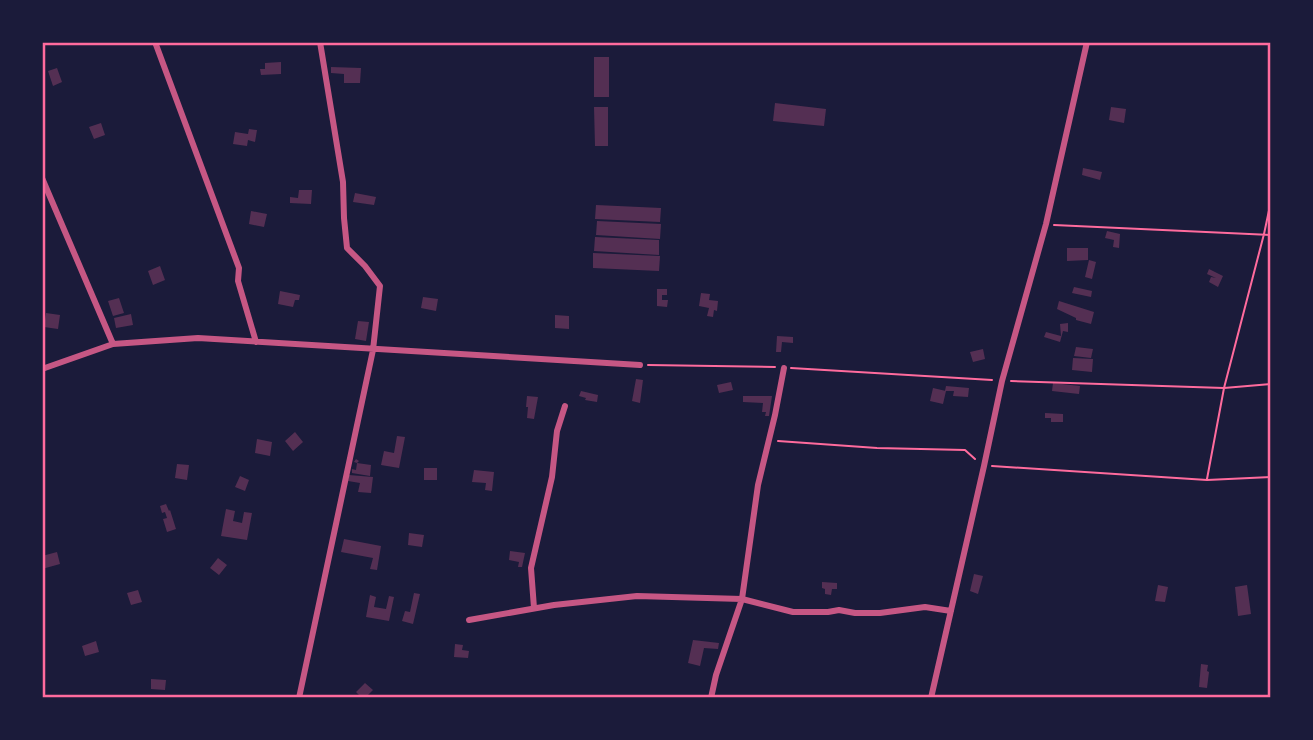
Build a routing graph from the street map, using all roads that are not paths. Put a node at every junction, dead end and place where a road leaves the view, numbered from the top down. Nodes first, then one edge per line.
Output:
1 (155, 42) edge
2 (320, 42) edge
3 (1087, 42) edge
4 (42, 178) edge
5 (256, 342) junction
6 (113, 344) junction
7 (373, 350) junction
8 (640, 365) road end
9 (784, 368) road end
10 (42, 369) edge
11 (565, 406) dead end
12 (743, 599) junction
13 (534, 608) junction
14 (951, 611) junction
15 (469, 620) dead end
16 (299, 698) edge
17 (712, 698) edge
18 (931, 698) edge

1 - 5 street
2 - 7 street
3 - 14 street
4 - 6 street
5 - 6 street
5 - 7 street
6 - 10 street
7 - 8 street
7 - 16 street
9 - 12 street
11 - 13 street
12 - 13 street
12 - 14 street
12 - 17 street
13 - 15 street
14 - 18 street

